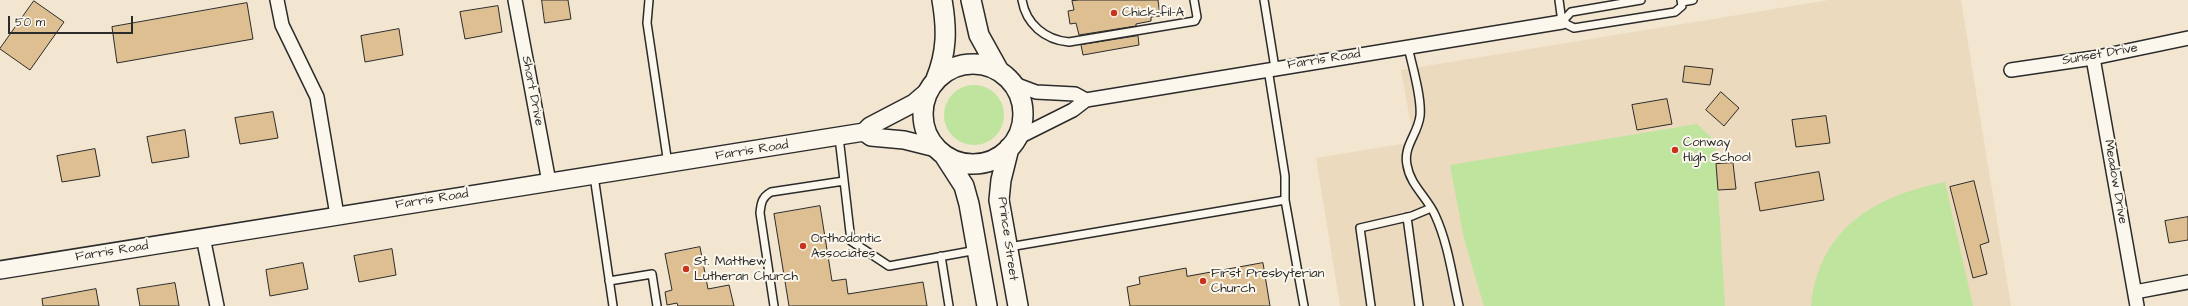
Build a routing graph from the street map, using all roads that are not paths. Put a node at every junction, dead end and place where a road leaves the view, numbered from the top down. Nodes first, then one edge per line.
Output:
1 (277, 0) edge
2 (515, 0) edge
3 (649, 0) edge
4 (942, 0) edge
5 (971, 0) edge
6 (1022, 0) edge
7 (1194, 0) edge
8 (1264, 0) edge
9 (1559, 0) edge
10 (1641, 0) edge
11 (1693, 0) edge
12 (1681, 1) edge
13 (1562, 22) junction
14 (2188, 38) edge
15 (1408, 47) junction
16 (2093, 58) junction
17 (1272, 68) junction
18 (2011, 70) dead end
19 (1005, 77) junction
20 (932, 85) junction
21 (1086, 100) junction
22 (864, 132) junction
23 (839, 137) junction
24 (1013, 143) junction
25 (940, 152) junction
26 (668, 164) junction
27 (594, 176) junction
28 (844, 181) junction
29 (549, 182) junction
30 (1285, 200) junction
31 (1431, 208) junction
32 (337, 215) junction
33 (1407, 217) junction
34 (203, 237) junction
35 (1006, 248) junction
36 (978, 250) junction
37 (941, 256) junction
38 (0, 270) edge
39 (609, 281) junction
40 (2188, 282) edge
41 (2135, 292) junction
42 (217, 306) edge
43 (613, 306) edge
44 (657, 306) edge
45 (774, 306) edge
46 (949, 306) edge
47 (987, 306) edge
48 (1018, 306) edge
49 (1304, 306) edge
50 (1372, 306) edge
51 (1419, 306) edge
52 (1459, 306) edge
53 (2137, 306) edge

1 - 32 street
2 - 29 street, Short Drive
3 - 26 lane
4 - 20 main road
5 - 19 main road
6 - 7 lane
8 - 17 lane
9 - 13 lane
10 - 13 lane
11 - 12 lane
12 - 13 lane
13 - 15 street, Farris Road
14 - 16 street, Sunset Drive
15 - 17 street, Farris Road
15 - 31 lane
16 - 18 street, Sunset Drive
16 - 41 street, Meadow Drive
17 - 21 street, Farris Road
17 - 30 lane
19 - 20 main road
19 - 21 street, Farris Road
19 - 24 main road
20 - 22 street, Farris Road
20 - 25 main road
21 - 24 street, Farris Road
22 - 23 street, Farris Road
22 - 25 street, Farris Road
23 - 26 street, Farris Road
23 - 28 lane
24 - 25 main road
24 - 35 main road, Prince Street
25 - 36 main road
26 - 27 street, Farris Road
27 - 29 street, Farris Road
27 - 39 lane
28 - 37 lane
28 - 45 lane
29 - 32 street, Farris Road
30 - 35 lane
30 - 49 lane
31 - 33 lane
31 - 52 lane
32 - 34 street, Farris Road
33 - 50 lane
33 - 51 lane
34 - 38 street, Farris Road
34 - 42 street
35 - 48 main road, Prince Street
36 - 37 lane
36 - 47 main road
37 - 46 lane
39 - 43 lane
39 - 44 lane
40 - 41 street
41 - 53 street, Meadow Drive

